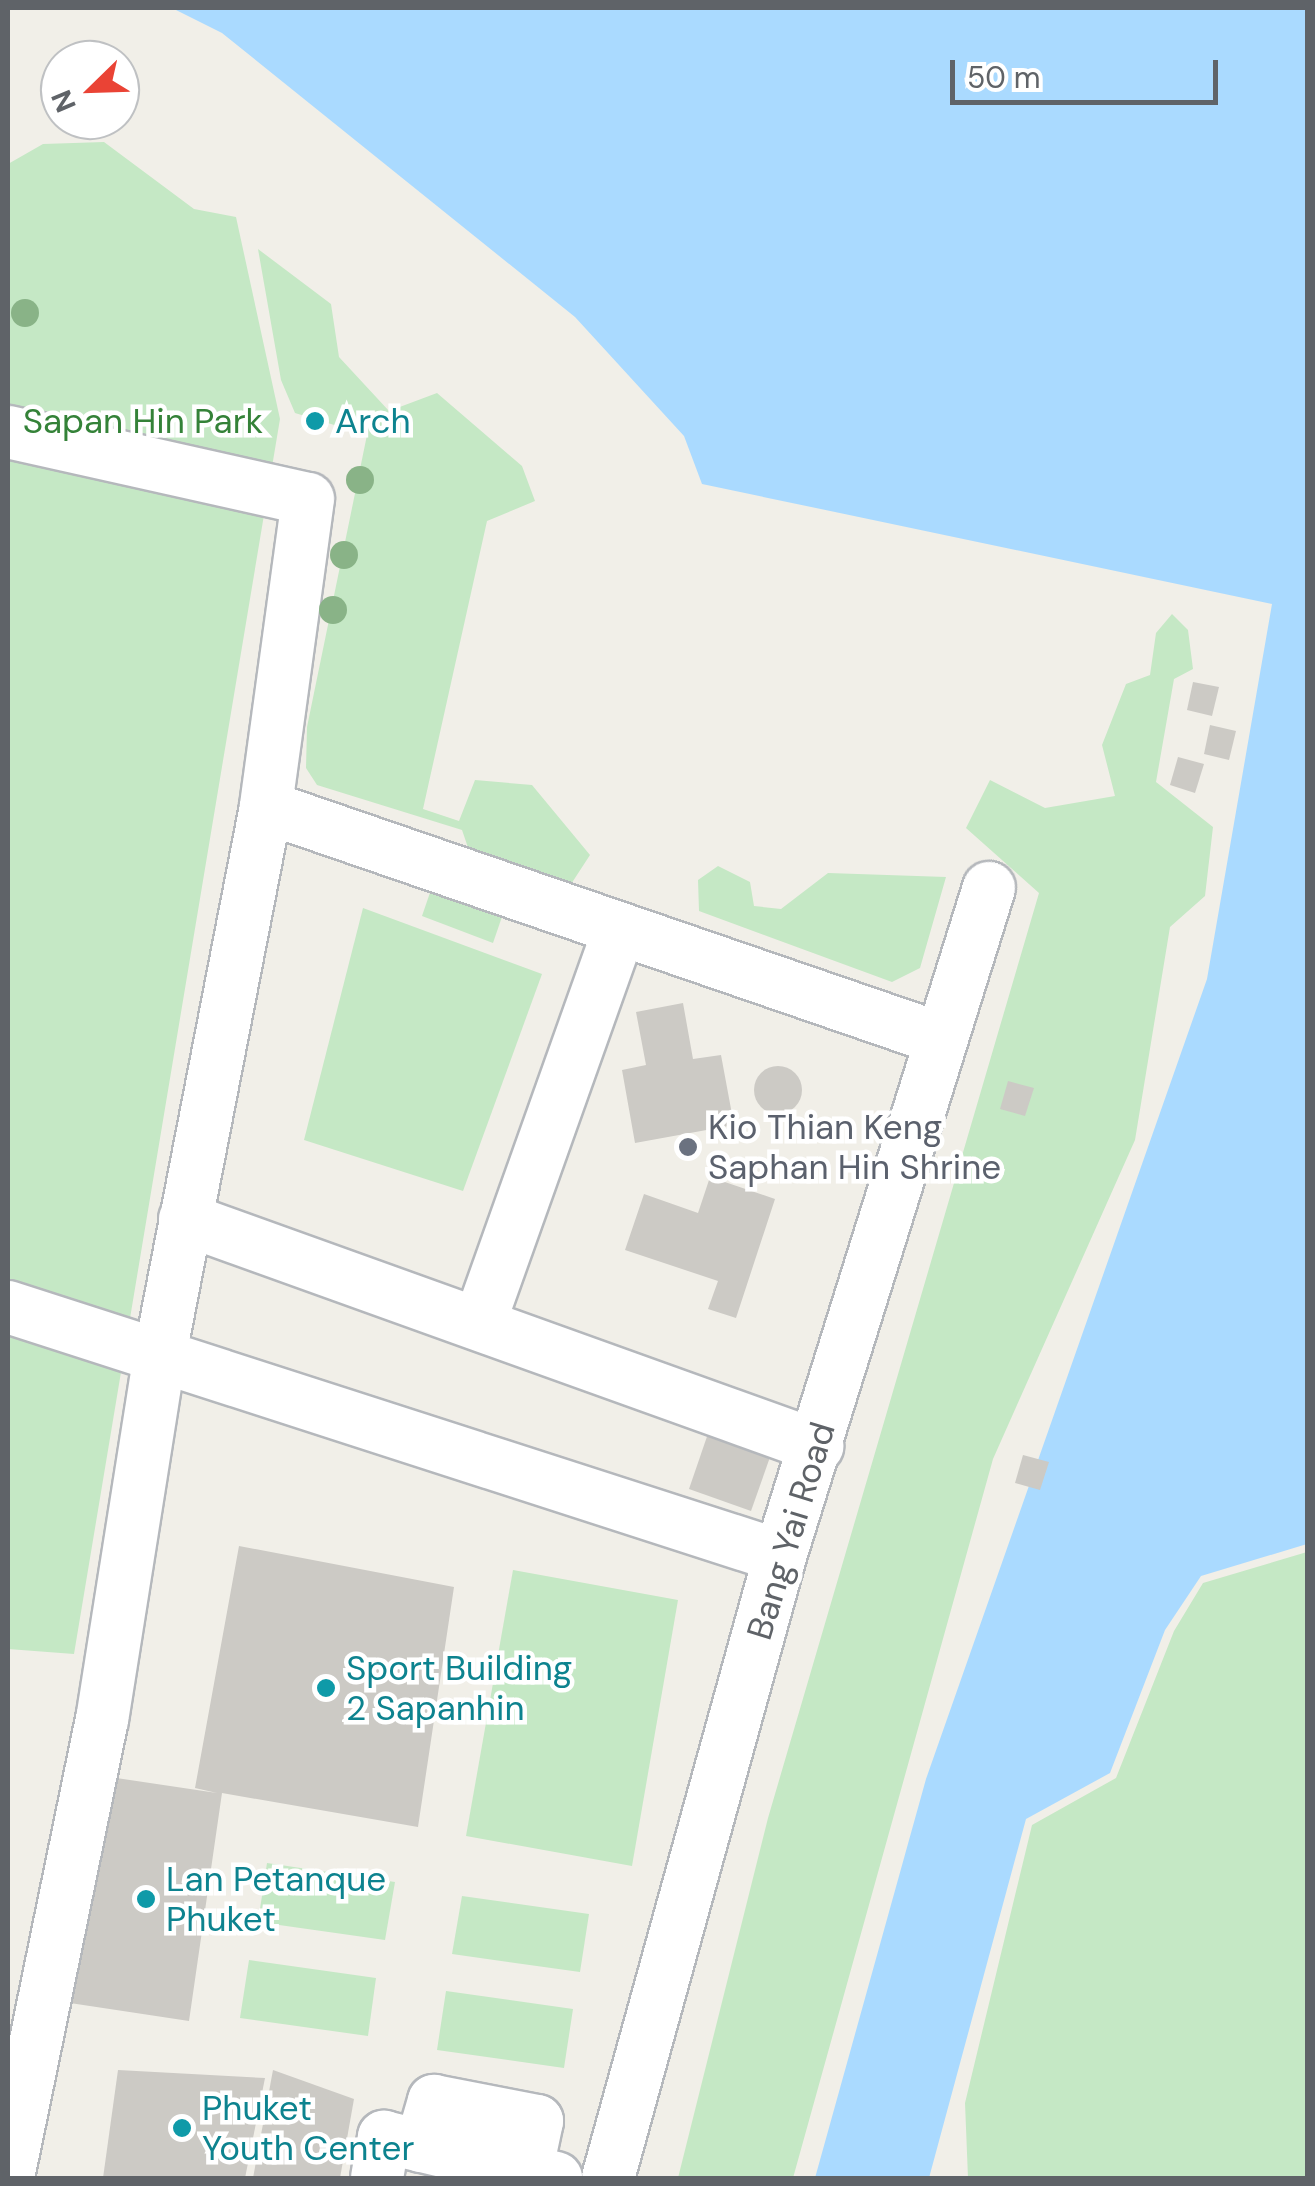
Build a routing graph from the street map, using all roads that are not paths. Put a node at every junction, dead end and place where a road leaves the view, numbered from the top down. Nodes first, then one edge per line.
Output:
1 (8, 432) edge
2 (266, 807) junction
3 (989, 888) dead end
4 (619, 930) junction
5 (941, 1039) junction
6 (185, 1219) junction
7 (8, 1308) edge
8 (479, 1324) junction
9 (160, 1354) junction
10 (817, 1446) junction
11 (780, 1556) junction
12 (435, 2159) edge
13 (536, 2176) edge
14 (8, 2178) edge
15 (377, 2178) edge
16 (608, 2178) edge

1 - 2 street
2 - 4 street
2 - 6 street
3 - 5 street, Bang Yai Road
4 - 5 street
4 - 8 street
5 - 10 street, Bang Yai Road
6 - 8 street
6 - 9 street
7 - 9 street
8 - 10 street
9 - 11 street
9 - 14 street
10 - 11 street, Bang Yai Road
11 - 16 street, Bang Yai Road
12 - 13 street
12 - 15 street

